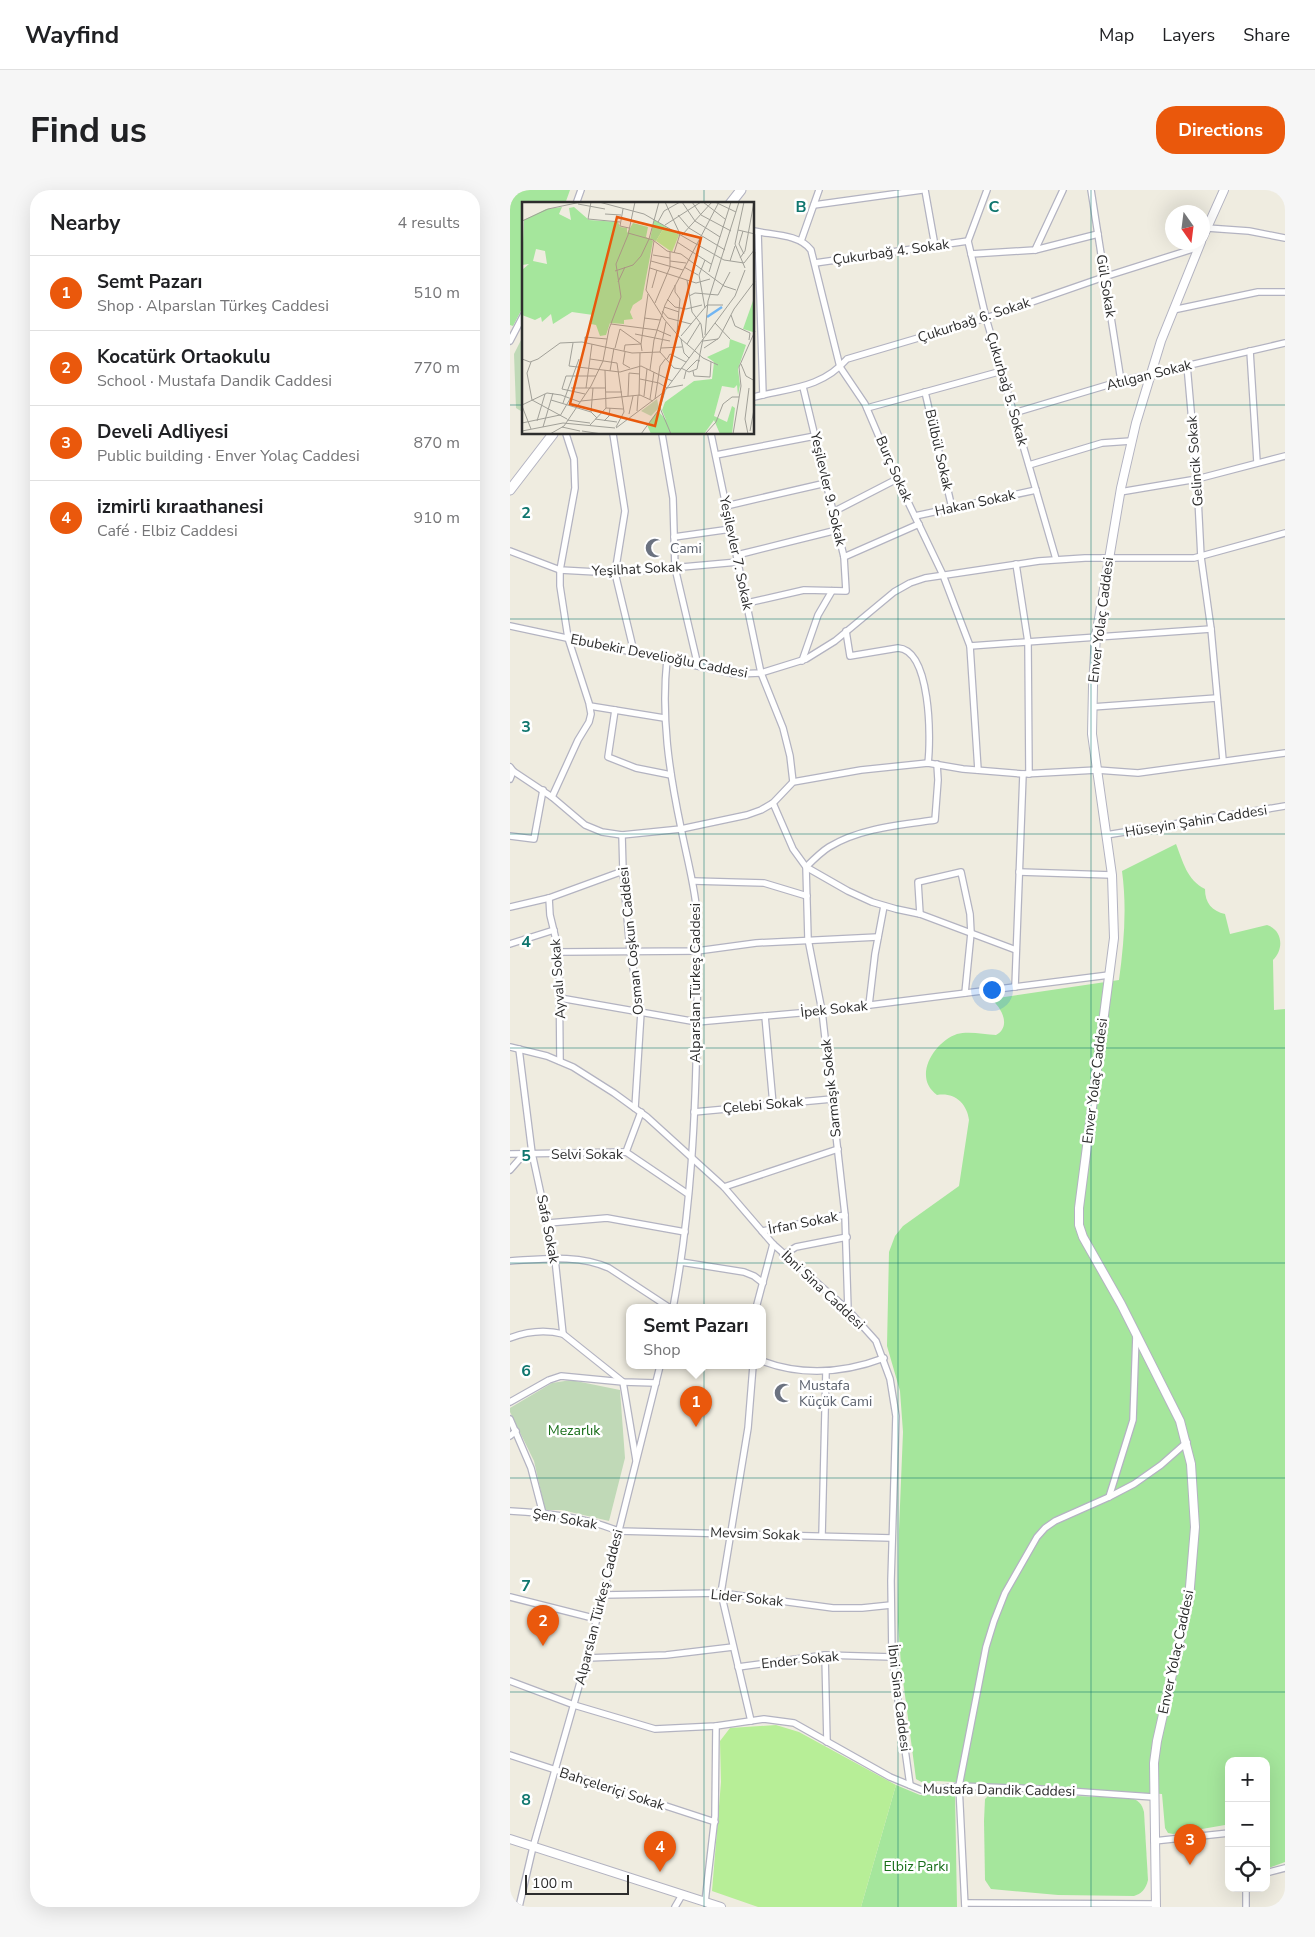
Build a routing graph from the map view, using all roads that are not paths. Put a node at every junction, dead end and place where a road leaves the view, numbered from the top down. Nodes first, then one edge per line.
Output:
1 (581, 190) edge
2 (741, 190) edge
3 (819, 190) edge
4 (924, 190) edge
5 (987, 190) edge
6 (1063, 190) edge
7 (1091, 190) edge
8 (1224, 190) edge
9 (883, 193) edge
10 (577, 202) edge
11 (732, 202) edge
12 (814, 205) junction
13 (1210, 221) edge
14 (1210, 228) edge
15 (756, 231) edge
16 (1098, 234) junction
17 (1285, 238) edge
18 (801, 241) junction
19 (968, 241) junction
20 (935, 246) junction
21 (1035, 250) junction
22 (1185, 250) edge
23 (1198, 250) edge
24 (971, 254) junction
25 (815, 263) junction
26 (1104, 277) junction
27 (1285, 292) edge
28 (1173, 310) junction
29 (522, 318) edge
30 (986, 318) junction
31 (510, 341) edge
32 (1285, 343) edge
33 (1250, 351) junction
34 (1187, 365) junction
35 (840, 367) junction
36 (1002, 371) junction
37 (1151, 374) junction
38 (1122, 381) junction
39 (803, 387) junction
40 (925, 392) junction
41 (763, 395) junction
42 (755, 397) edge
43 (867, 408) junction
44 (1014, 413) junction
45 (553, 435) edge
46 (566, 435) edge
47 (613, 435) edge
48 (662, 435) edge
49 (711, 435) edge
50 (815, 436) junction
51 (1131, 441) junction
52 (716, 455) junction
53 (1285, 456) edge
54 (1257, 462) junction
55 (1029, 465) junction
56 (897, 479) junction
57 (1198, 479) junction
58 (826, 483) junction
59 (510, 490) edge
60 (1036, 490) junction
61 (1120, 492) junction
62 (726, 506) junction
63 (952, 508) junction
64 (833, 512) junction
65 (915, 516) junction
66 (919, 524) junction
67 (731, 529) junction
68 (837, 530) junction
69 (1285, 533) edge
70 (674, 537) junction
71 (510, 551) edge
72 (844, 557) junction
73 (1201, 557) junction
74 (1108, 558) junction
75 (737, 559) junction
76 (1056, 559) junction
77 (1016, 564) junction
78 (675, 568) junction
79 (560, 570) junction
80 (615, 573) junction
81 (943, 575) junction
82 (832, 591) junction
83 (747, 603) junction
84 (510, 626) edge
85 (1211, 629) junction
86 (846, 631) junction
87 (1096, 636) junction
88 (568, 638) junction
89 (1028, 642) junction
90 (970, 646) junction
91 (634, 652) junction
92 (667, 659) junction
93 (802, 661) junction
94 (698, 666) junction
95 (761, 673) junction
96 (1217, 698) junction
97 (590, 706) junction
98 (1092, 706) junction
99 (615, 710) junction
100 (664, 718) junction
101 (1285, 753) edge
102 (1223, 760) junction
103 (928, 763) junction
104 (937, 764) junction
105 (512, 769) edge
106 (978, 770) junction
107 (1097, 770) junction
108 (1026, 774) junction
109 (671, 775) junction
110 (510, 779) edge
111 (793, 782) junction
112 (543, 790) junction
113 (552, 797) junction
114 (773, 803) junction
115 (1285, 806) edge
116 (681, 829) junction
117 (622, 835) junction
118 (1106, 835) junction
119 (510, 836) edge
120 (806, 867) junction
121 (623, 871) junction
122 (1019, 872) junction
123 (1112, 875) junction
124 (693, 881) junction
125 (807, 896) junction
126 (549, 898) junction
127 (884, 906) junction
128 (510, 907) edge
129 (920, 914) junction
130 (554, 930) junction
131 (970, 932) junction
132 (878, 937) junction
133 (808, 939) junction
134 (510, 944) edge
135 (1016, 950) junction
136 (630, 951) junction
137 (698, 951) junction
138 (559, 952) junction
139 (1109, 975) junction
140 (1015, 987) junction
141 (965, 993) junction
142 (560, 998) junction
143 (869, 1006) junction
144 (822, 1011) junction
145 (640, 1012) junction
146 (765, 1016) junction
147 (697, 1022) junction
148 (510, 1047) edge
149 (519, 1049) junction
150 (560, 1061) junction
151 (832, 1099) junction
152 (773, 1104) junction
153 (638, 1110) junction
154 (694, 1112) junction
155 (838, 1149) junction
156 (626, 1152) junction
157 (510, 1154) edge
158 (524, 1154) junction
159 (532, 1154) junction
160 (692, 1157) junction
161 (510, 1170) edge
162 (724, 1186) junction
163 (688, 1194) junction
164 (845, 1215) junction
165 (548, 1223) junction
166 (762, 1231) junction
167 (685, 1232) junction
168 (847, 1238) junction
169 (773, 1244) junction
170 (783, 1254) junction
171 (555, 1259) junction
172 (510, 1261) edge
173 (681, 1262) junction
174 (763, 1283) junction
175 (666, 1304) edge
176 (673, 1304) edge
177 (757, 1304) edge
178 (848, 1310) junction
179 (1136, 1333) junction
180 (563, 1334) junction
181 (510, 1338) edge
182 (884, 1358) junction
183 (766, 1361) edge
184 (659, 1369) edge
185 (753, 1369) edge
186 (826, 1371) junction
187 (623, 1382) junction
188 (656, 1383) junction
189 (510, 1402) edge
190 (510, 1419) edge
191 (516, 1431) junction
192 (510, 1436) edge
193 (1186, 1442) junction
194 (637, 1464) junction
195 (1109, 1497) junction
196 (510, 1510) edge
197 (543, 1514) junction
198 (618, 1531) junction
199 (730, 1534) junction
200 (822, 1536) junction
201 (892, 1538) junction
202 (721, 1593) junction
203 (602, 1595) junction
204 (510, 1597) edge
205 (891, 1605) junction
206 (597, 1619) junction
207 (733, 1647) junction
208 (825, 1655) junction
209 (892, 1657) junction
210 (587, 1658) junction
211 (738, 1667) junction
212 (510, 1681) edge
213 (574, 1705) junction
214 (751, 1721) junction
215 (716, 1726) junction
216 (827, 1742) junction
217 (510, 1755) edge
218 (556, 1770) junction
219 (910, 1785) junction
220 (959, 1786) junction
221 (1154, 1797) junction
222 (715, 1822) junction
223 (1225, 1833) edge
224 (510, 1839) edge
225 (1154, 1841) junction
226 (533, 1847) junction
227 (1285, 1868) edge
228 (1270, 1872) edge
229 (1246, 1892) edge
230 (682, 1895) junction
231 (708, 1905) edge
232 (965, 1905) edge
233 (1156, 1905) edge
234 (519, 1907) edge
235 (675, 1907) edge
236 (721, 1907) edge
237 (1246, 1907) edge

1 - 10 street
2 - 11 main road
3 - 12 street
4 - 9 street
4 - 20 street
5 - 19 street
6 - 21 street
7 - 16 street, Gül Sokak
8 - 13 street
9 - 12 street
12 - 18 street
14 - 17 street
15 - 18 street
15 - 41 street
16 - 21 street
16 - 26 street, Gül Sokak
18 - 25 street, Burç Sokak
19 - 20 street, Çukurbağ 4. Sokak
19 - 24 street, Çukurbağ 5. Sokak
20 - 25 street, Çukurbağ 4. Sokak
21 - 24 street
22 - 26 street, Çukurbağ 6. Sokak
23 - 28 street, Enver Yolaç Caddesi
24 - 30 street, Çukurbağ 5. Sokak
25 - 35 street, Burç Sokak
26 - 30 street, Çukurbağ 6. Sokak
26 - 38 street, Gül Sokak
27 - 28 street
28 - 37 street, Enver Yolaç Caddesi
29 - 31 street
30 - 35 street, Çukurbağ 6. Sokak
30 - 36 street, Çukurbağ 5. Sokak
32 - 33 street, Atılgan Sokak
33 - 34 street, Atılgan Sokak
33 - 54 street
34 - 37 street, Atılgan Sokak
34 - 57 street, Gelincik Sokak
35 - 39 street, Çukurbağ 6. Sokak
35 - 43 street, Burç Sokak
36 - 40 street
36 - 44 street, Çukurbağ 5. Sokak
37 - 38 street, Atılgan Sokak
37 - 51 street, Enver Yolaç Caddesi
38 - 44 street, Atılgan Sokak
39 - 41 street, Çukurbağ 6. Sokak
39 - 50 street, Yeşilevler 9. Sokak
40 - 43 street
40 - 63 street, Bülbül Sokak
41 - 42 street, Çukurbağ 6. Sokak
43 - 56 street, Burç Sokak
44 - 55 street, Çukurbağ 5. Sokak
45 - 59 main road
46 - 79 street
47 - 80 street
48 - 70 street
49 - 52 street, Yeşilevler 7. Sokak
50 - 52 street
50 - 58 street, Yeşilevler 9. Sokak
51 - 55 street
51 - 61 street, Enver Yolaç Caddesi
52 - 62 street, Yeşilevler 7. Sokak
53 - 54 street
54 - 57 street
55 - 60 street, Çukurbağ 5. Sokak
56 - 64 street
56 - 65 street, Burç Sokak
57 - 61 street
57 - 73 street, Gelincik Sokak
58 - 62 street
58 - 64 street, Yeşilevler 9. Sokak
60 - 63 street, Hakan Sokak
60 - 76 street, Çukurbağ 5. Sokak
61 - 74 street, Enver Yolaç Caddesi
62 - 67 street, Yeşilevler 7. Sokak
63 - 65 street, Hakan Sokak
64 - 68 street, Yeşilevler 9. Sokak
65 - 66 street, Burç Sokak
66 - 72 street
66 - 81 street, Burç Sokak
67 - 70 street
67 - 75 street, Yeşilevler 7. Sokak
68 - 72 street, Yeşilevler 9. Sokak
68 - 75 street, Yeşilhat Sokak
69 - 73 street, Ebubekir Develioğlu Caddesi
70 - 78 street
71 - 79 street, Yeşilhat Sokak
72 - 82 street, Yeşilevler 9. Sokak
73 - 74 street, Ebubekir Develioğlu Caddesi
73 - 85 street, Gelincik Sokak
74 - 76 street, Ebubekir Develioğlu Caddesi
74 - 87 street, Enver Yolaç Caddesi
75 - 78 street, Yeşilhat Sokak
75 - 83 street, Yeşilevler 7. Sokak
76 - 77 street, Ebubekir Develioğlu Caddesi
77 - 81 street, Ebubekir Develioğlu Caddesi
77 - 89 street
78 - 80 street, Yeşilhat Sokak
78 - 94 street
79 - 80 street, Yeşilhat Sokak
79 - 88 street
80 - 91 street
81 - 86 street, Ebubekir Develioğlu Caddesi
81 - 90 street, Burç Sokak
82 - 83 street
82 - 93 street
83 - 95 street, Yeşilevler 7. Sokak
84 - 88 street, Ebubekir Develioğlu Caddesi
85 - 87 street
85 - 96 street, Gelincik Sokak
86 - 93 street, Ebubekir Develioğlu Caddesi
86 - 103 street
87 - 89 street
87 - 98 street, Enver Yolaç Caddesi
88 - 91 street, Ebubekir Develioğlu Caddesi
88 - 97 street
89 - 90 street
89 - 108 street
90 - 106 street, Burç Sokak
91 - 92 street, Ebubekir Develioğlu Caddesi
92 - 94 street, Ebubekir Develioğlu Caddesi
92 - 100 street, Alparslan Türkeş Caddesi
93 - 95 street, Ebubekir Develioğlu Caddesi
94 - 95 street, Ebubekir Develioğlu Caddesi
95 - 111 street, Yeşilevler 7. Sokak
96 - 98 street
96 - 102 street, Gelincik Sokak
97 - 99 street
97 - 113 street
98 - 107 street, Enver Yolaç Caddesi
99 - 100 street
99 - 109 street
100 - 109 street, Alparslan Türkeş Caddesi
101 - 102 street
102 - 107 street
103 - 104 street
103 - 111 street
104 - 106 street
104 - 120 street
105 - 110 street
105 - 112 street
106 - 108 street
107 - 108 street
107 - 118 street, Enver Yolaç Caddesi
108 - 122 street
109 - 116 street, Alparslan Türkeş Caddesi
111 - 114 street
112 - 113 street
112 - 119 street
113 - 117 street
114 - 116 street
114 - 120 street
115 - 118 street, Hüseyin Şahin Caddesi
116 - 117 street
116 - 124 street, Alparslan Türkeş Caddesi
117 - 121 street, Osman Coşkun Caddesi
118 - 123 street, Enver Yolaç Caddesi
120 - 125 street, Sarmaşık Sokak
120 - 127 street
121 - 126 street
121 - 136 street, Osman Coşkun Caddesi
122 - 123 street
122 - 135 street
123 - 139 street, Enver Yolaç Caddesi
124 - 125 street
124 - 137 street, Alparslan Türkeş Caddesi
125 - 133 street, Sarmaşık Sokak
126 - 128 street
126 - 130 street, Ayvalı Sokak
127 - 129 street
127 - 132 street
129 - 131 street
129 - 131 street
130 - 134 street
130 - 138 street, Ayvalı Sokak
131 - 135 street
131 - 141 street
132 - 133 street
132 - 143 street
133 - 137 street
133 - 144 street, Sarmaşık Sokak
135 - 140 street
136 - 137 street
136 - 138 street
136 - 145 street, Osman Coşkun Caddesi
137 - 147 street, Alparslan Türkeş Caddesi
138 - 142 street, Ayvalı Sokak
139 - 140 street, İpek Sokak
139 - 179 street, Enver Yolaç Caddesi
140 - 141 street, İpek Sokak
141 - 143 street, İpek Sokak
142 - 145 street, İpek Sokak
142 - 150 street, Ayvalı Sokak
143 - 144 street, İpek Sokak
144 - 146 street, İpek Sokak
144 - 151 street, Sarmaşık Sokak
145 - 147 street, İpek Sokak
145 - 153 street, Osman Coşkun Caddesi
146 - 147 street, İpek Sokak
146 - 152 street
147 - 154 street, Alparslan Türkeş Caddesi
148 - 149 street, İbni Sina Caddesi
149 - 150 street, İbni Sina Caddesi
149 - 159 street, Safa Sokak
150 - 153 street, İbni Sina Caddesi
151 - 152 street, Çelebi Sokak
151 - 155 street, Sarmaşık Sokak
152 - 154 street, Çelebi Sokak
153 - 156 street, Osman Coşkun Caddesi
153 - 160 street, İbni Sina Caddesi
154 - 160 street, Alparslan Türkeş Caddesi
155 - 162 street
155 - 164 street, Sarmaşık Sokak
156 - 159 street, Selvi Sokak
156 - 163 street, Selvi Sokak
157 - 158 street, Selvi Sokak
158 - 159 street, Selvi Sokak
158 - 161 street
159 - 165 street, Safa Sokak
160 - 162 street, İbni Sina Caddesi
160 - 163 street, Alparslan Türkeş Caddesi
162 - 166 street, İbni Sina Caddesi
163 - 167 street, Alparslan Türkeş Caddesi
164 - 166 street, İrfan Sokak
164 - 168 street, Sarmaşık Sokak
165 - 167 street
165 - 171 street, Safa Sokak
166 - 169 street, İbni Sina Caddesi
167 - 173 street, Alparslan Türkeş Caddesi
168 - 170 street
168 - 178 street, Sarmaşık Sokak
169 - 170 street, İbni Sina Caddesi
169 - 174 street
170 - 178 street, İbni Sina Caddesi
171 - 172 street
171 - 175 street
171 - 180 street, Safa Sokak
173 - 174 street
173 - 176 street, Alparslan Türkeş Caddesi
174 - 177 street
178 - 182 street, İbni Sina Caddesi
179 - 193 street, Enver Yolaç Caddesi
179 - 195 street
180 - 181 street
180 - 187 street
182 - 186 street
182 - 201 street, İbni Sina Caddesi
183 - 186 street
184 - 188 street, Alparslan Türkeş Caddesi
185 - 199 street
186 - 200 street
187 - 188 street
187 - 189 street
187 - 194 street
188 - 194 street, Alparslan Türkeş Caddesi
190 - 191 street
191 - 192 street
191 - 197 street
193 - 195 street
193 - 221 street, Enver Yolaç Caddesi
194 - 198 street, Alparslan Türkeş Caddesi
195 - 220 street
196 - 197 street, Şen Sokak
197 - 198 street, Şen Sokak
198 - 199 street, Mevsim Sokak
198 - 203 street, Alparslan Türkeş Caddesi
199 - 200 street, Mevsim Sokak
199 - 202 street
200 - 201 street, Mevsim Sokak
201 - 205 street, İbni Sina Caddesi
202 - 203 street, Lider Sokak
202 - 205 street, Lider Sokak
202 - 207 street
203 - 206 street, Alparslan Türkeş Caddesi
204 - 206 street
205 - 209 street, İbni Sina Caddesi
206 - 210 street, Alparslan Türkeş Caddesi
207 - 210 street
207 - 211 street
208 - 209 street, Ender Sokak
208 - 211 street, Ender Sokak
208 - 216 street
209 - 219 street, İbni Sina Caddesi
210 - 213 street, Alparslan Türkeş Caddesi
211 - 214 street
212 - 213 street, Mustafa Dandik Caddesi
213 - 215 street, Mustafa Dandik Caddesi
213 - 218 street, Alparslan Türkeş Caddesi
214 - 215 street, Mustafa Dandik Caddesi
214 - 216 street, Mustafa Dandik Caddesi
215 - 222 street
216 - 219 street, Mustafa Dandik Caddesi
217 - 218 street, Bahçeleriçi Sokak
218 - 222 street, Bahçeleriçi Sokak
218 - 226 street, Alparslan Türkeş Caddesi
219 - 220 street, Mustafa Dandik Caddesi
220 - 221 street, Mustafa Dandik Caddesi
220 - 232 street
221 - 225 street, Enver Yolaç Caddesi
222 - 231 street
223 - 225 street
224 - 226 street
225 - 233 street, Enver Yolaç Caddesi
226 - 230 street
226 - 234 street, Alparslan Türkeş Caddesi
227 - 228 street
229 - 237 street
230 - 231 street
230 - 235 street
231 - 236 street
232 - 233 street

